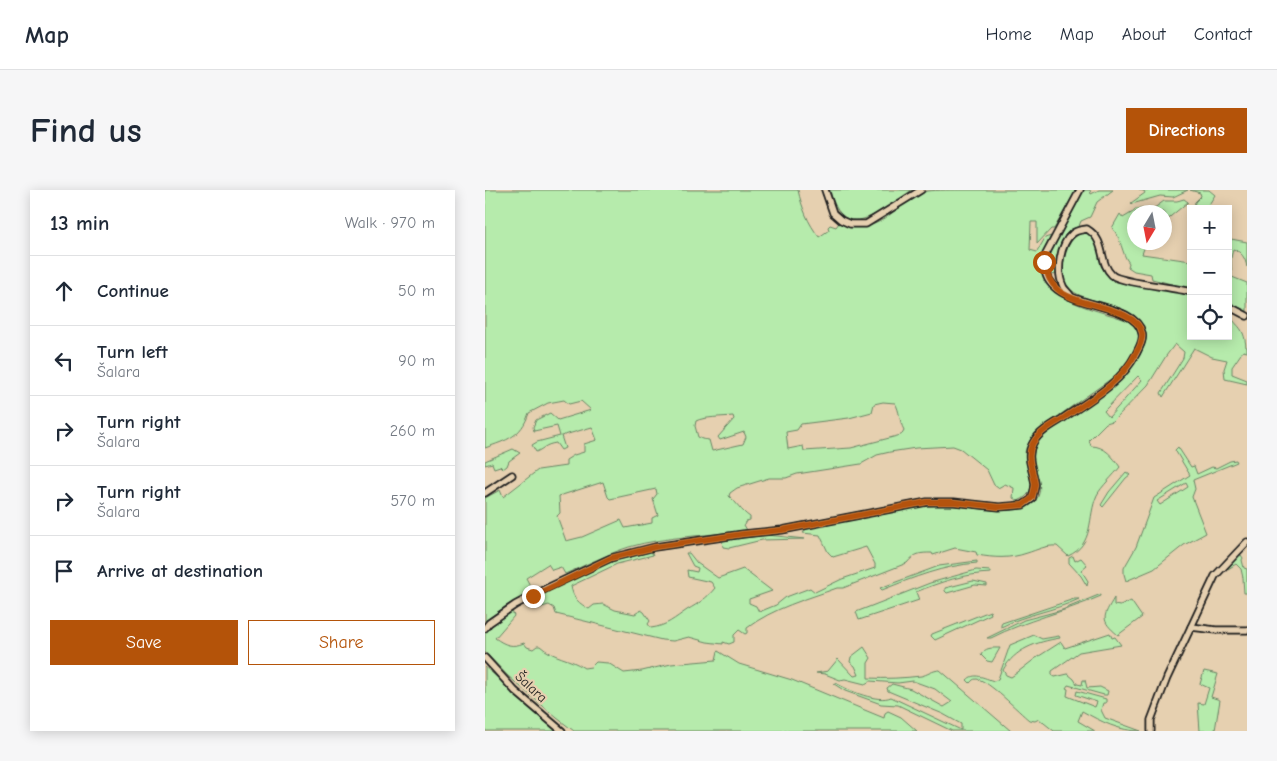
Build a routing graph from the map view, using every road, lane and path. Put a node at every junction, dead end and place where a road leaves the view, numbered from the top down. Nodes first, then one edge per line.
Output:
1 (825, 190) edge
2 (921, 190) edge
3 (1080, 190) edge
4 (1187, 291) edge
5 (1071, 297) junction
6 (1232, 308) edge
7 (1247, 316) edge
8 (512, 475) dead end
9 (485, 493) edge
10 (1247, 542) edge
11 (1247, 547) edge
12 (1240, 551) junction
13 (1191, 627) junction
14 (485, 628) edge
15 (1247, 630) edge
16 (485, 658) edge
17 (562, 731) edge
18 (1151, 731) edge

1 - 2 street
3 - 5 street
4 - 5 street
5 - 14 street
6 - 7 street
8 - 9 street
10 - 12 street
11 - 12 street
12 - 13 street
13 - 15 street
13 - 18 street
16 - 17 street, Šalara

